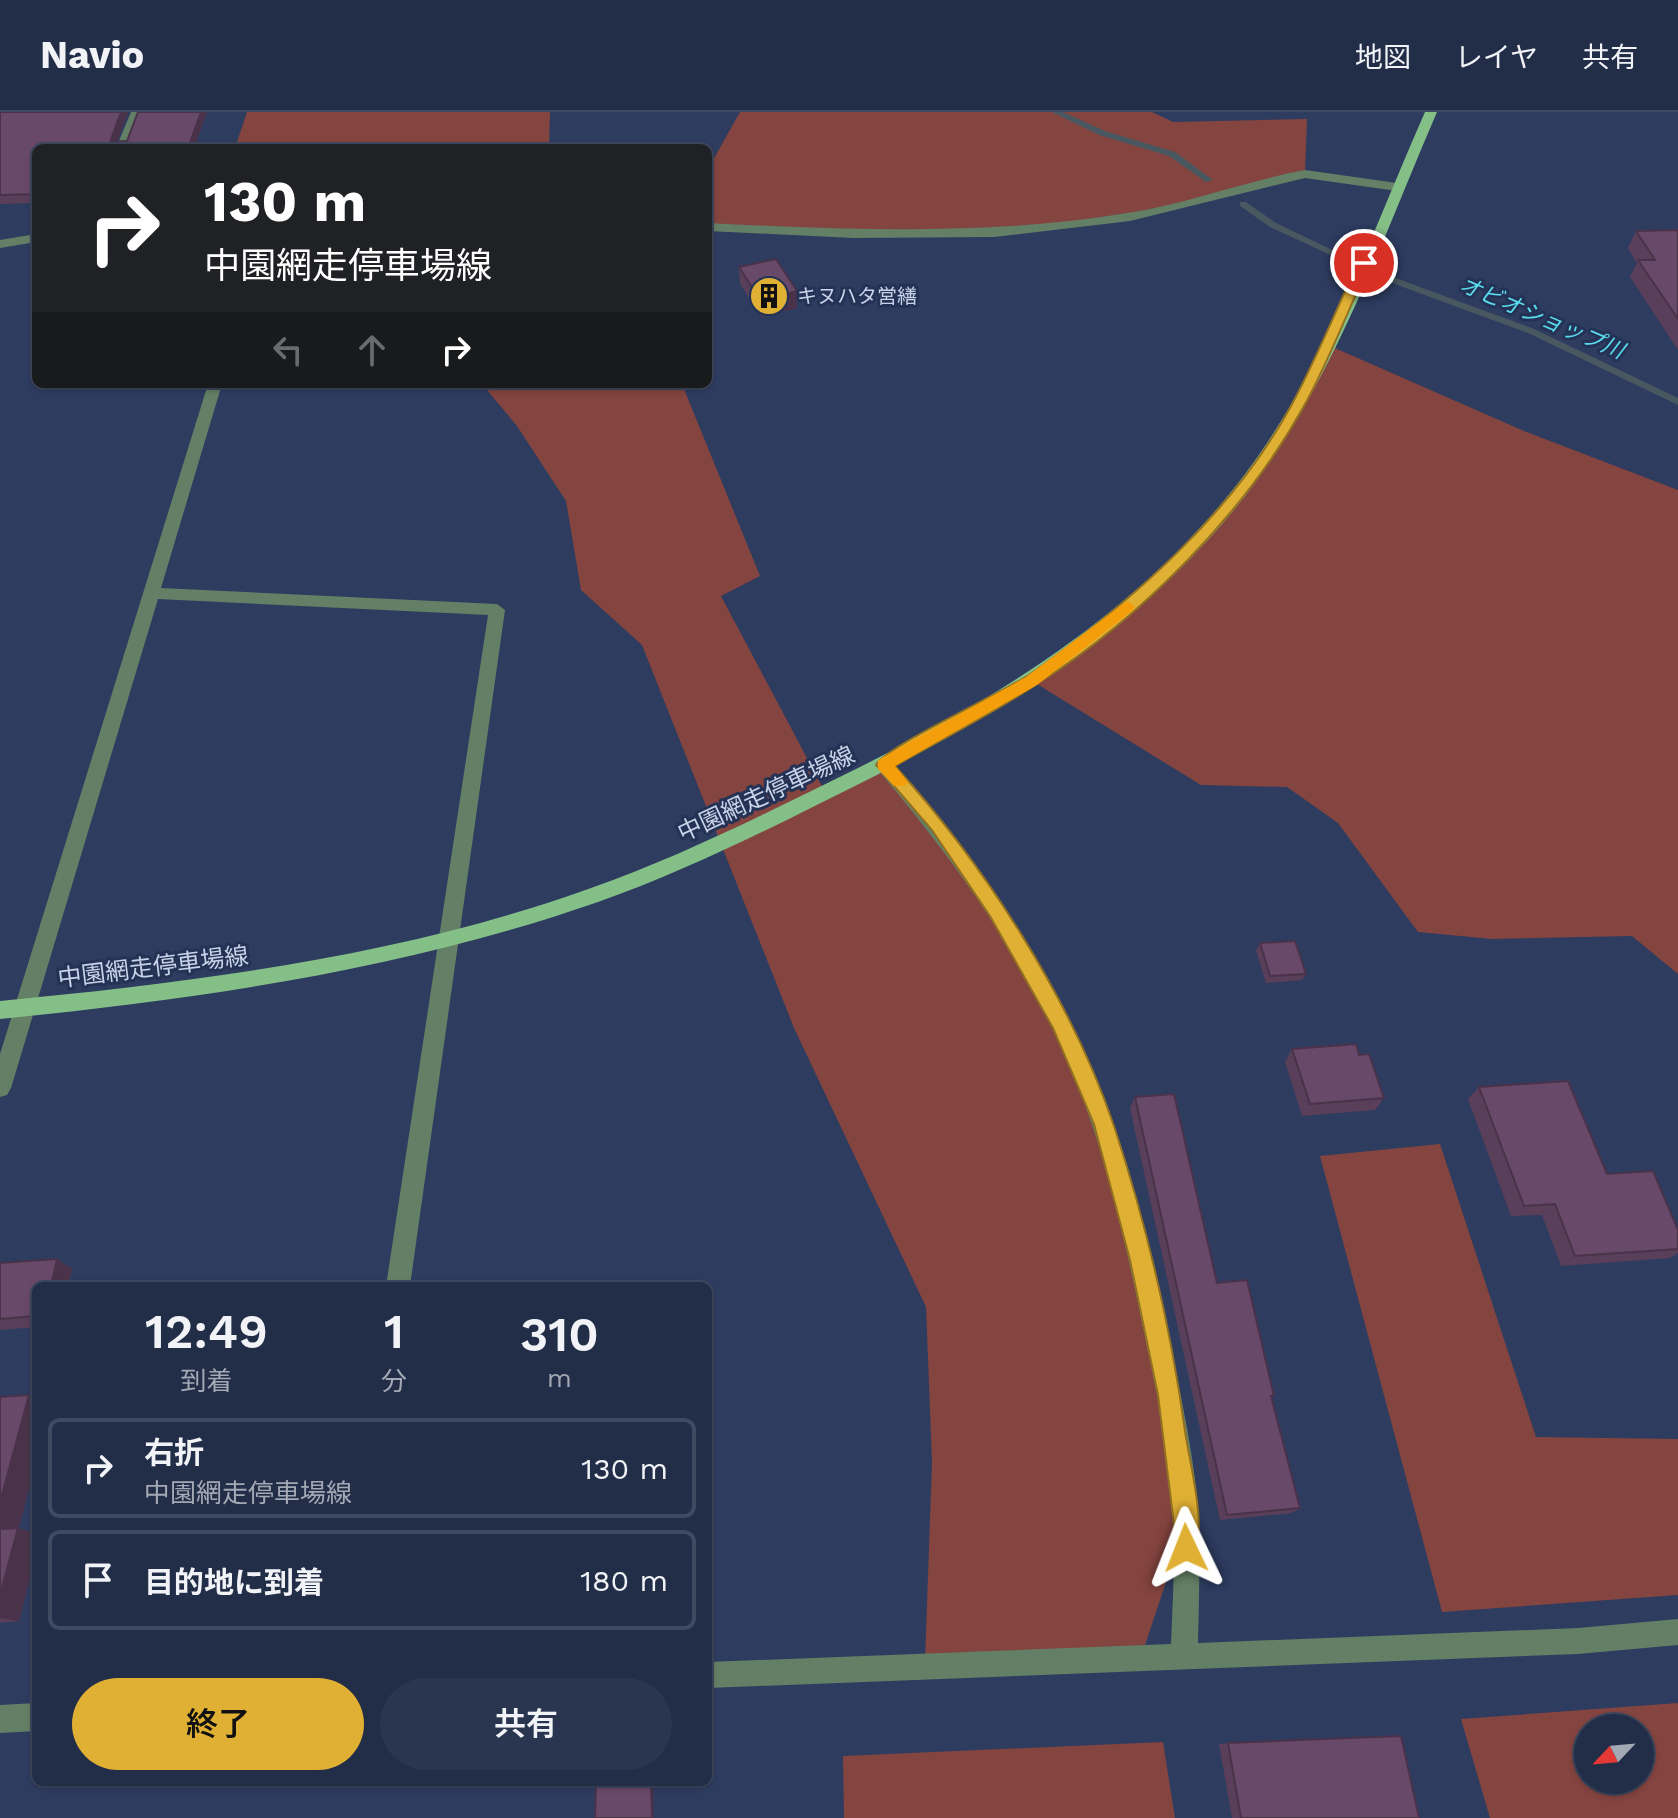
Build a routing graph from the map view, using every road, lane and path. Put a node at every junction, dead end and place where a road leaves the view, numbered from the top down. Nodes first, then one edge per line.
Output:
1 (137, 112) edge
2 (1431, 112) edge
3 (124, 144) edge
4 (1397, 187) junction
5 (712, 227) edge
6 (32, 239) edge
7 (0, 244) edge
8 (214, 388) edge
9 (150, 593) junction
10 (884, 765) junction
11 (451, 937) junction
12 (23, 1008) junction
13 (0, 1010) edge
14 (0, 1088) edge
15 (399, 1282) edge
16 (1678, 1632) edge
17 (1184, 1655) junction
18 (712, 1675) edge
19 (32, 1717) edge
20 (0, 1719) edge

1 - 3 street
2 - 4 main road, 中園網走停車場線
4 - 5 street
4 - 10 main road, 中園網走停車場線
6 - 7 street
8 - 9 street
9 - 11 street
9 - 12 street
10 - 11 main road, 中園網走停車場線
10 - 17 street
11 - 12 main road, 中園網走停車場線
11 - 15 street
12 - 13 main road, 中園網走停車場線
12 - 14 street
16 - 17 street
17 - 18 street
19 - 20 street

